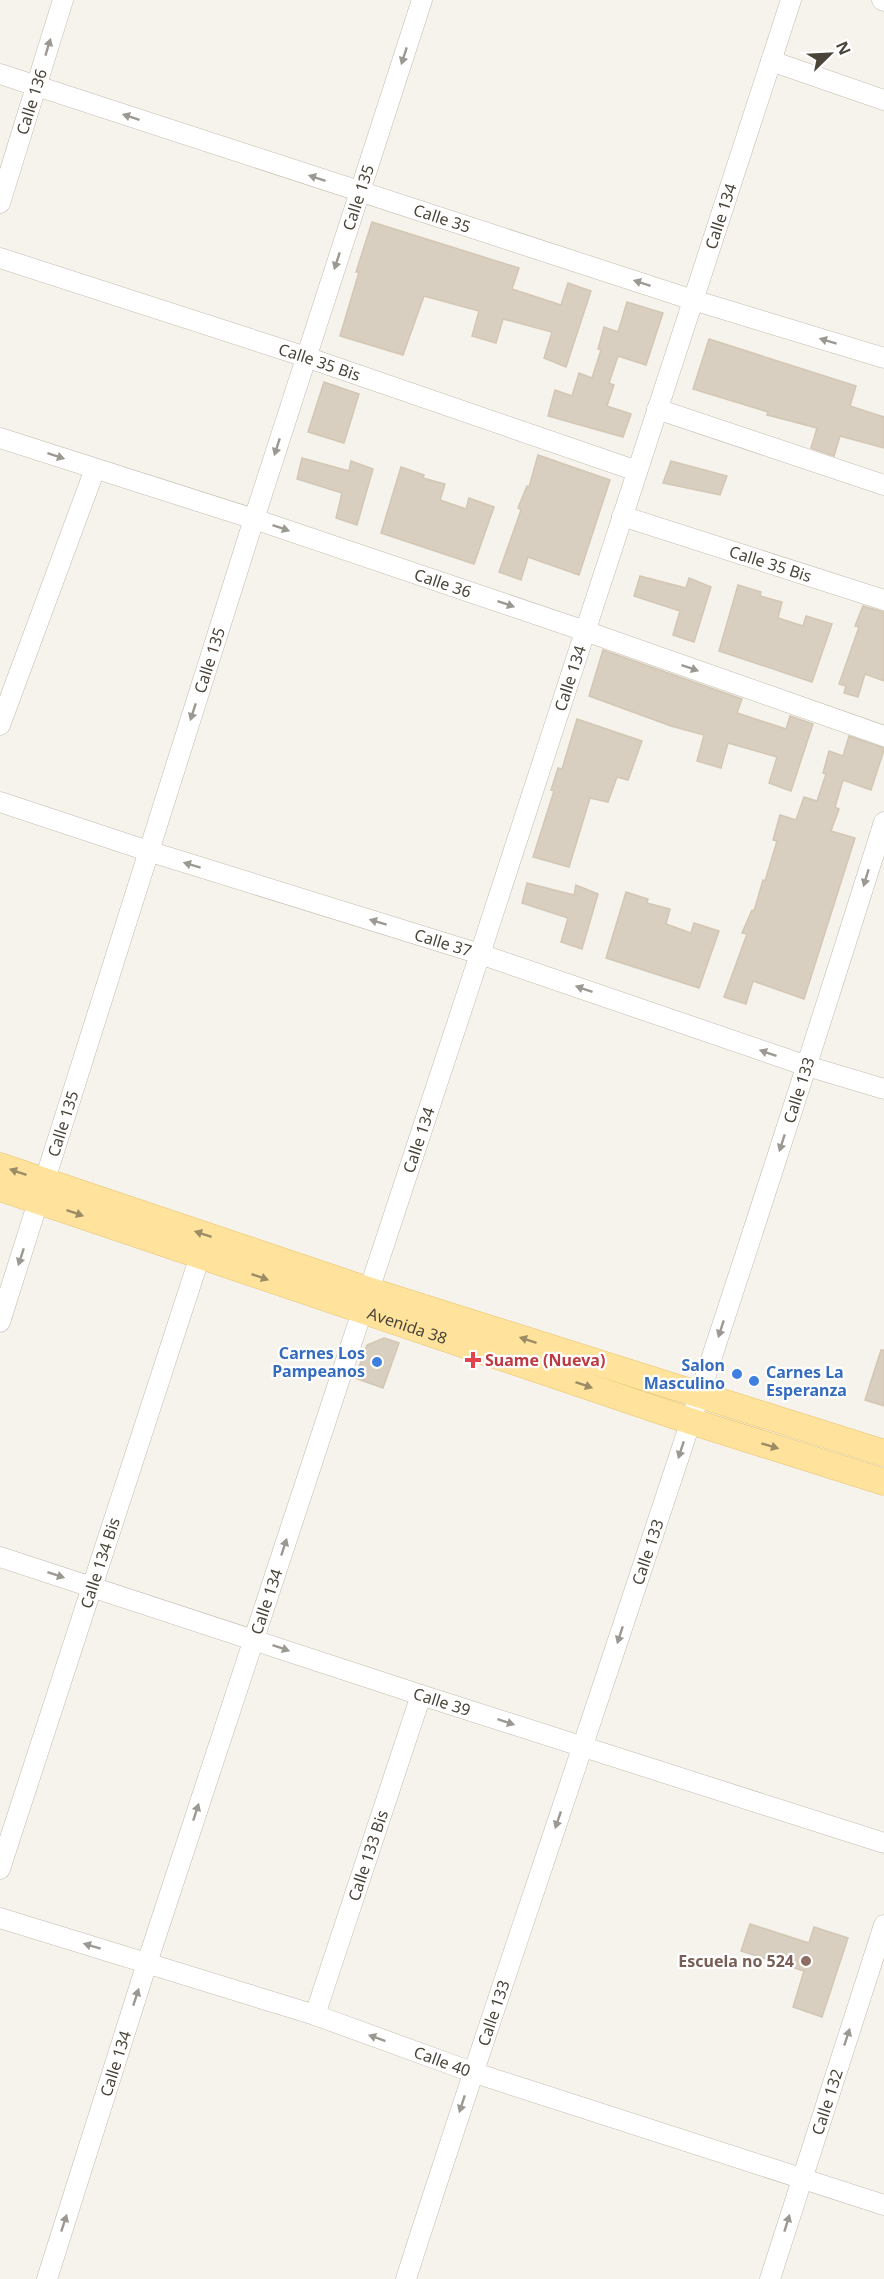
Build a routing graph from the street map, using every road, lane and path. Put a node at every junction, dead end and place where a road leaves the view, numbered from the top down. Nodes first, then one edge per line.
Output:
1 (63, 0) edge
2 (422, 0) edge
3 (791, 0) edge
4 (771, 61) junction
5 (0, 74) edge
6 (36, 86) junction
7 (884, 100) edge
8 (359, 192) junction
9 (0, 203) edge
10 (0, 258) edge
11 (693, 300) junction
12 (306, 357) junction
13 (884, 358) edge
14 (657, 409) junction
15 (0, 438) edge
16 (95, 469) junction
17 (637, 471) junction
18 (884, 485) edge
19 (622, 516) junction
20 (254, 519) junction
21 (884, 600) edge
22 (585, 631) junction
23 (0, 725) edge
24 (884, 736) edge
25 (0, 802) edge
26 (884, 822) edge
27 (148, 851) junction
28 (480, 954) junction
29 (807, 1066) junction
30 (884, 1089) edge
31 (0, 1166) edge
32 (0, 1188) edge
33 (43, 1191) junction
34 (200, 1256) junction
35 (365, 1300) junction
36 (0, 1322) edge
37 (700, 1394) junction
38 (690, 1421) junction
39 (884, 1453) edge
40 (884, 1482) edge
41 (0, 1557) edge
42 (91, 1587) junction
43 (253, 1639) junction
44 (421, 1695) junction
45 (583, 1746) junction
46 (884, 1843) edge
47 (0, 1869) edge
48 (0, 1918) edge
49 (884, 1925) edge
50 (147, 1963) junction
51 (315, 2015) junction
52 (472, 2072) junction
53 (801, 2177) junction
54 (884, 2205) edge
55 (46, 2279) edge
56 (406, 2279) edge
57 (770, 2279) edge

6 -> 1 street, Calle 136
2 -> 8 street, Calle 135
3 - 4 street, Calle 134
4 - 7 street
4 - 11 street, Calle 134
5 - 6 street, Calle 35
8 -> 6 street, Calle 35
6 - 9 street, Calle 136
11 -> 8 street, Calle 35
8 -> 12 street, Calle 135
10 - 12 street, Calle 35 Bis
13 -> 11 street, Calle 35
11 - 14 street, Calle 134
12 - 17 street, Calle 35 Bis
12 -> 20 street, Calle 135
14 - 17 street, Calle 134
14 - 18 street
15 -> 16 street, Calle 36
16 - 20 street, Calle 36
16 - 23 street
17 - 19 street, Calle 134
19 - 21 street, Calle 35 Bis
19 - 22 street, Calle 134
20 -> 22 street, Calle 36
20 -> 27 street, Calle 135
22 -> 24 street, Calle 36
22 - 28 street, Calle 134
25 - 27 street, Calle 37
26 -> 29 street, Calle 133
28 -> 27 street, Calle 37
27 - 33 street, Calle 135
29 -> 28 street, Calle 37
28 - 35 street, Calle 134
29 - 30 street, Calle 37
29 -> 37 street, Calle 133
33 -> 31 main road, Avenida 38
32 - 33 main road, Avenida 38
33 -> 34 main road, Avenida 38
35 -> 33 main road, Avenida 38
33 -> 36 street, Calle 135
34 -> 35 main road, Avenida 38
34 - 42 street, Calle 134 Bis
37 -> 35 main road, Avenida 38
35 -> 38 main road, Avenida 38
43 -> 35 street, Calle 134
37 - 38 street, Calle 133
37 - 39 main road, Avenida 38
38 -> 40 main road, Avenida 38
38 -> 45 street, Calle 133
41 -> 42 street, Calle 39
42 - 43 street, Calle 39
42 - 47 street, Calle 134 Bis
43 -> 44 street, Calle 39
50 -> 43 street, Calle 134
44 -> 45 street, Calle 39
44 - 51 street, Calle 133 Bis
45 - 46 street, Calle 39
45 -> 52 street, Calle 133
50 -> 48 street, Calle 40
53 -> 49 street, Calle 132
50 - 51 street, Calle 40
55 -> 50 street, Calle 134
52 -> 51 street, Calle 40
52 - 53 street, Calle 40
52 -> 56 street, Calle 133
53 - 54 street, Calle 40
57 -> 53 street, Calle 132

